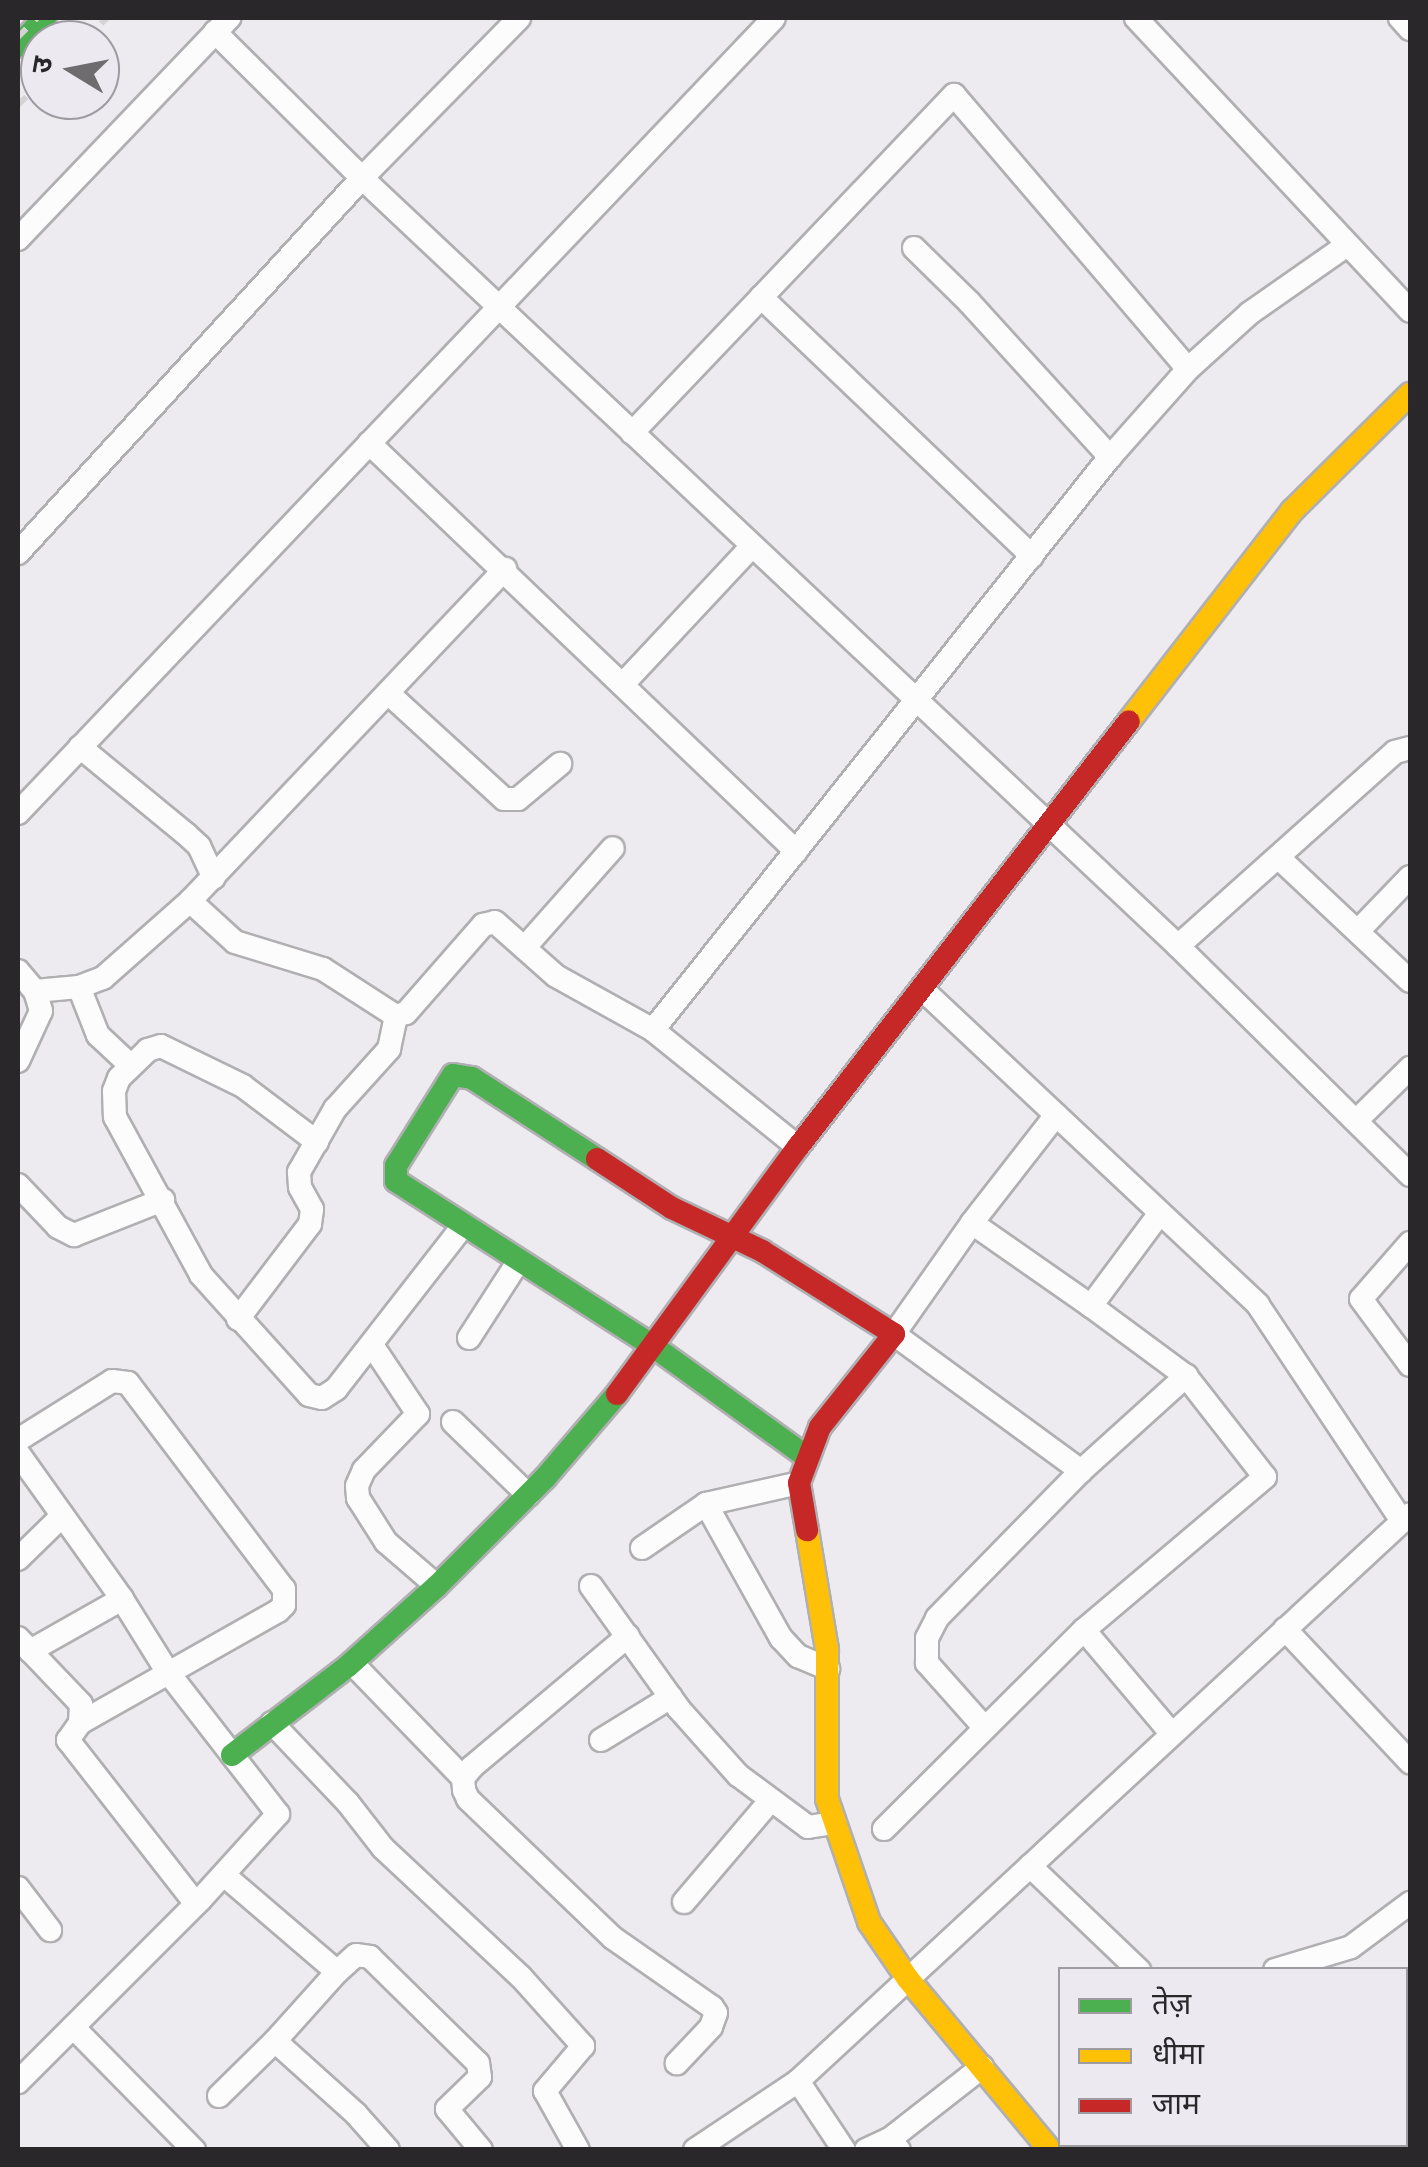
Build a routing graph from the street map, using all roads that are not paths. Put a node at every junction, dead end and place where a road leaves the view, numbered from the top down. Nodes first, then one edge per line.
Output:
1 (519, 18) edge
2 (774, 18) edge
3 (1136, 18) edge
4 (1400, 18) edge
5 (222, 24) edge
6 (1410, 28) edge
7 (362, 178) junction
8 (18, 239) edge
9 (1347, 245) junction
10 (914, 248) dead end
11 (760, 297) junction
12 (498, 306) junction
13 (1410, 311) edge
14 (1188, 370) junction
15 (1410, 394) edge
16 (632, 433) junction
17 (368, 442) junction
18 (1110, 458) junction
19 (752, 546) junction
20 (18, 553) edge
21 (1032, 556) junction
22 (505, 569) junction
23 (623, 684) junction
24 (388, 693) junction
25 (916, 701) junction
26 (80, 747) junction
27 (1410, 748) edge
28 (560, 764) dead end
29 (18, 813) edge
30 (1050, 827) junction
31 (613, 848) dead end
32 (796, 851) junction
33 (1279, 858) junction
34 (1410, 877) edge
35 (214, 878) junction
36 (190, 901) junction
37 (1358, 931) junction
38 (1178, 946) junction
39 (525, 947) junction
40 (18, 971) edge
41 (1410, 981) edge
42 (79, 987) junction
43 (922, 989) junction
44 (34, 991) junction
45 (396, 1016) junction
46 (653, 1030) junction
47 (18, 1061) edge
48 (132, 1066) junction
49 (1410, 1068) edge
50 (1056, 1115) junction
51 (1356, 1121) junction
52 (316, 1142) junction
53 (798, 1147) junction
54 (1410, 1175) edge
55 (18, 1185) edge
56 (163, 1200) junction
57 (1160, 1213) junction
58 (972, 1223) junction
59 (462, 1226) junction
60 (732, 1237) junction
61 (1410, 1244) edge
62 (518, 1262) junction
63 (1091, 1306) junction
64 (238, 1320) junction
65 (894, 1334) junction
66 (469, 1338) dead end
67 (372, 1345) junction
68 (653, 1346) junction
69 (1410, 1364) edge
70 (1186, 1376) junction
71 (453, 1422) dead end
72 (18, 1440) edge
73 (18, 1453) edge
74 (807, 1457) junction
75 (1081, 1471) junction
76 (799, 1483) junction
77 (528, 1496) junction
78 (706, 1504) junction
79 (62, 1516) junction
80 (1406, 1518) edge
81 (642, 1548) dead end
82 (18, 1558) edge
83 (438, 1586) junction
84 (591, 1586) dead end
85 (122, 1599) junction
86 (1286, 1629) junction
87 (1084, 1630) junction
88 (628, 1636) junction
89 (24, 1645) edge
90 (352, 1663) junction
91 (828, 1669) junction
92 (167, 1672) junction
93 (671, 1697) junction
94 (80, 1723) junction
95 (272, 1723) junction
96 (984, 1727) junction
97 (1172, 1734) junction
98 (601, 1740) dead end
99 (232, 1755) junction
100 (1410, 1762) edge
101 (462, 1778) junction
102 (770, 1801) junction
103 (833, 1823) junction
104 (884, 1829) dead end
105 (1030, 1866) junction
106 (224, 1874) junction
107 (18, 1888) edge
108 (684, 1902) dead end
109 (1410, 1903) edge
110 (196, 1904) junction
111 (50, 1930) dead end
112 (1326, 1962) edge
113 (1136, 1967) edge
114 (1294, 1967) edge
115 (337, 1972) junction
116 (908, 1979) junction
117 (73, 2027) junction
118 (275, 2042) junction
119 (677, 2062) dead end
120 (982, 2068) junction
121 (798, 2081) junction
122 (18, 2082) edge
123 (220, 2096) dead end
124 (894, 2144) edge
125 (194, 2150) edge
126 (388, 2150) edge
127 (481, 2150) edge
128 (578, 2150) edge
129 (695, 2150) edge
130 (844, 2150) edge
131 (866, 2150) edge
132 (1050, 2150) edge

1 - 7 street
2 - 12 street
3 - 9 street
4 - 6 street
5 - 7 street
5 - 8 street
7 - 12 street
7 - 20 street
9 - 13 street
9 - 14 street
10 - 18 street
11 - 14 street
11 - 16 street
11 - 21 street
12 - 16 street
12 - 17 street
14 - 18 street
15 - 30 main road
16 - 19 street
17 - 22 street
17 - 26 street
18 - 21 street
19 - 23 street
19 - 25 street
21 - 25 street
22 - 23 street
22 - 24 street
23 - 32 street
24 - 28 street
24 - 35 street
25 - 30 street
25 - 32 street
26 - 29 street
26 - 35 street
27 - 33 street
30 - 38 street
30 - 43 main road
31 - 39 street
32 - 46 street
33 - 37 street
33 - 38 street
34 - 37 street
35 - 36 street
36 - 42 street
36 - 45 street
37 - 41 street
38 - 51 street
39 - 45 street
39 - 46 street
40 - 44 street
42 - 44 street
42 - 48 street
43 - 50 street
43 - 53 main road
44 - 47 street
45 - 52 street
46 - 53 street
48 - 52 street
48 - 56 street
49 - 51 street
50 - 57 street
50 - 58 street
51 - 54 street
52 - 64 street
53 - 60 main road
55 - 56 street
56 - 64 street
57 - 63 street
57 - 80 street
58 - 63 street
58 - 65 street
59 - 60 main road
59 - 62 main road
59 - 67 street
60 - 65 main road
60 - 68 main road
61 - 69 street
62 - 66 street
62 - 68 main road
63 - 70 street
64 - 67 street
65 - 74 main road
65 - 75 street
67 - 83 street
68 - 74 main road
68 - 77 main road
70 - 75 street
70 - 87 street
71 - 77 street
72 - 92 street
73 - 79 street
74 - 76 main road
75 - 96 street
76 - 78 street
76 - 91 main road
77 - 83 main road
78 - 81 street
78 - 91 street
79 - 82 street
79 - 85 street
80 - 86 street
83 - 90 main road
84 - 88 street
85 - 89 street
85 - 92 street
86 - 97 street
86 - 100 street
87 - 96 street
87 - 97 street
88 - 93 street
88 - 101 street
89 - 94 street
90 - 95 main road
90 - 101 street
91 - 103 main road
92 - 94 street
92 - 99 street
93 - 98 street
93 - 102 street
94 - 110 street
95 - 99 main road
95 - 128 street
96 - 104 street
97 - 105 street
99 - 106 street
101 - 119 street
102 - 103 street
102 - 108 street
103 - 116 main road
105 - 113 street
105 - 116 street
106 - 110 street
106 - 115 street
107 - 111 street
109 - 112 street
110 - 117 street
112 - 114 street
115 - 118 street
115 - 127 street
116 - 120 main road
116 - 121 street
117 - 122 street
117 - 125 street
118 - 123 street
118 - 126 street
120 - 124 street
120 - 132 main road
121 - 129 street
121 - 130 street
124 - 131 street

